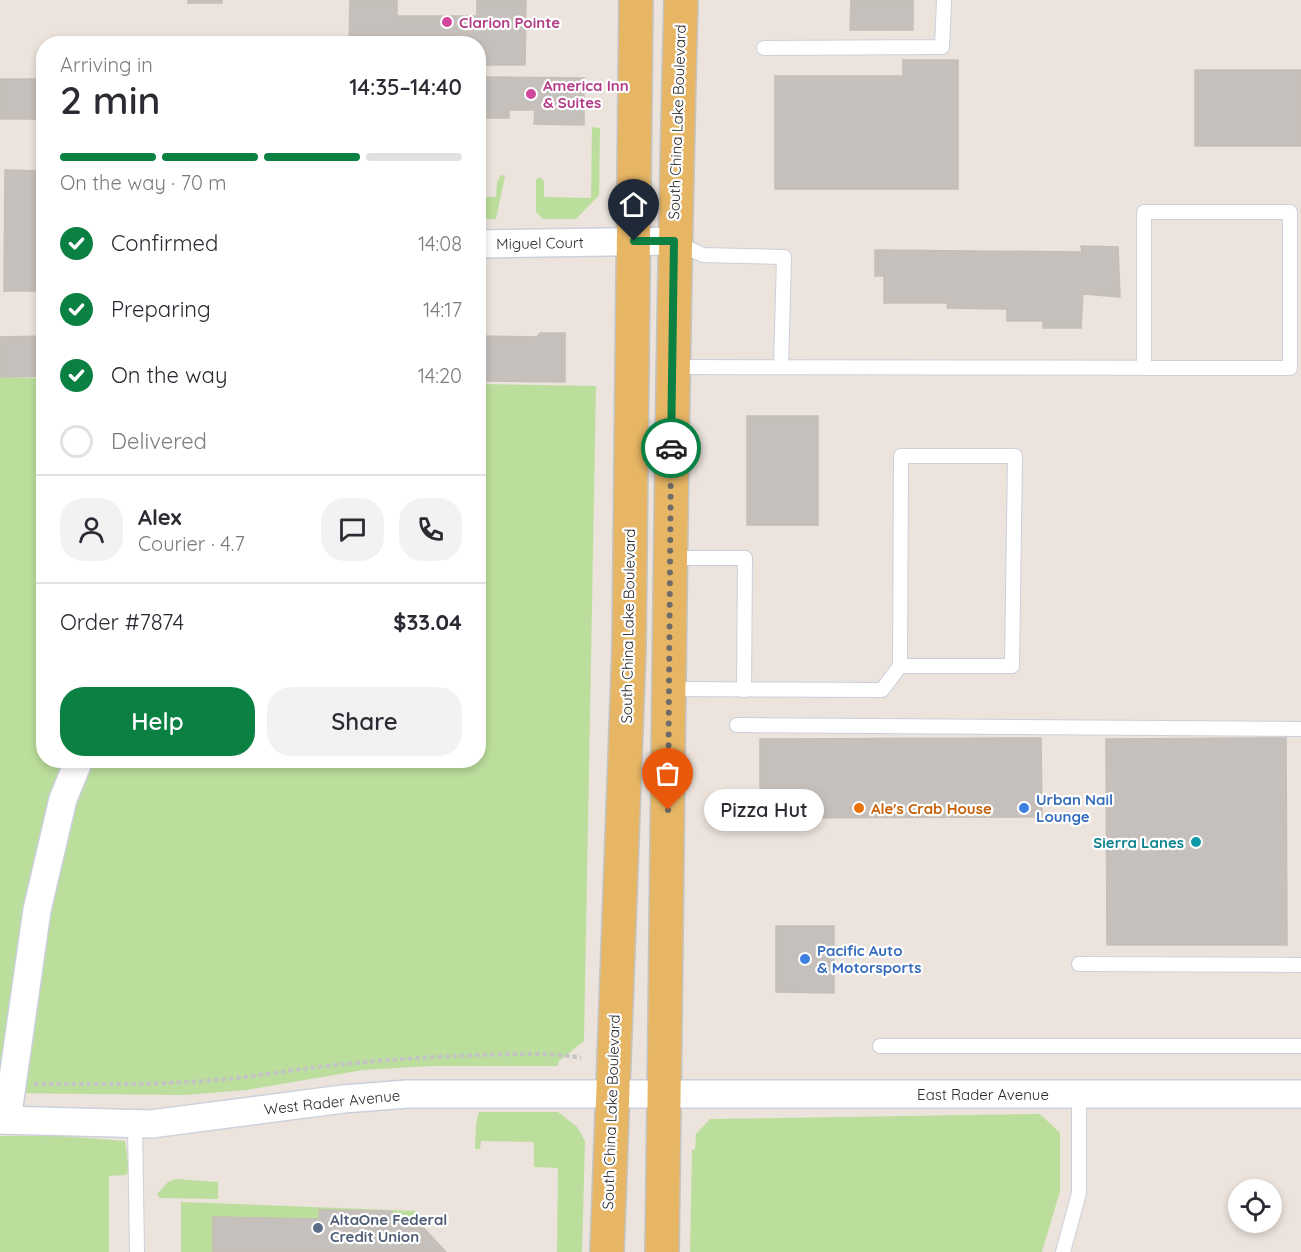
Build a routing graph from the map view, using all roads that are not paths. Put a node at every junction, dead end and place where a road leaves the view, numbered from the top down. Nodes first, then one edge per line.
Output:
1 (636, 0) edge
2 (681, 0) edge
3 (944, 0) edge
4 (764, 48) dead end
5 (634, 241) junction
6 (674, 241) junction
7 (486, 244) edge
8 (671, 367) junction
9 (781, 367) junction
10 (1144, 368) junction
11 (671, 558) junction
12 (900, 666) junction
13 (670, 689) junction
14 (744, 690) junction
15 (737, 725) dead end
16 (1301, 729) edge
17 (76, 768) edge
18 (1079, 964) dead end
19 (1301, 965) edge
20 (880, 1046) dead end
21 (1301, 1046) edge
22 (1079, 1094) junction
23 (1301, 1094) edge
24 (611, 1095) junction
25 (664, 1095) junction
26 (3, 1120) edge
27 (135, 1124) junction
28 (137, 1252) edge
29 (607, 1252) edge
30 (662, 1252) edge
31 (1063, 1252) edge

1 - 5 main road, South China Lake Boulevard
2 - 6 main road, South China Lake Boulevard
3 - 4 lane
5 - 6 street, Miguel Court
5 - 7 street, Miguel Court
5 - 24 main road, South China Lake Boulevard
6 - 8 main road, South China Lake Boulevard
6 - 9 lane
8 - 9 lane
8 - 11 main road, South China Lake Boulevard
9 - 10 lane
10 - 10 lane
11 - 13 main road, South China Lake Boulevard
11 - 14 lane
12 - 12 lane
12 - 14 lane
13 - 14 lane
13 - 25 main road, South China Lake Boulevard
15 - 16 lane
17 - 26 street
18 - 19 lane
20 - 21 lane
22 - 23 street, East Rader Avenue
22 - 25 street, East Rader Avenue
22 - 31 lane
24 - 25 street, West Rader Avenue
24 - 27 street, West Rader Avenue
24 - 29 main road, South China Lake Boulevard
25 - 30 main road, South China Lake Boulevard
26 - 27 street, West Rader Avenue
27 - 28 lane

